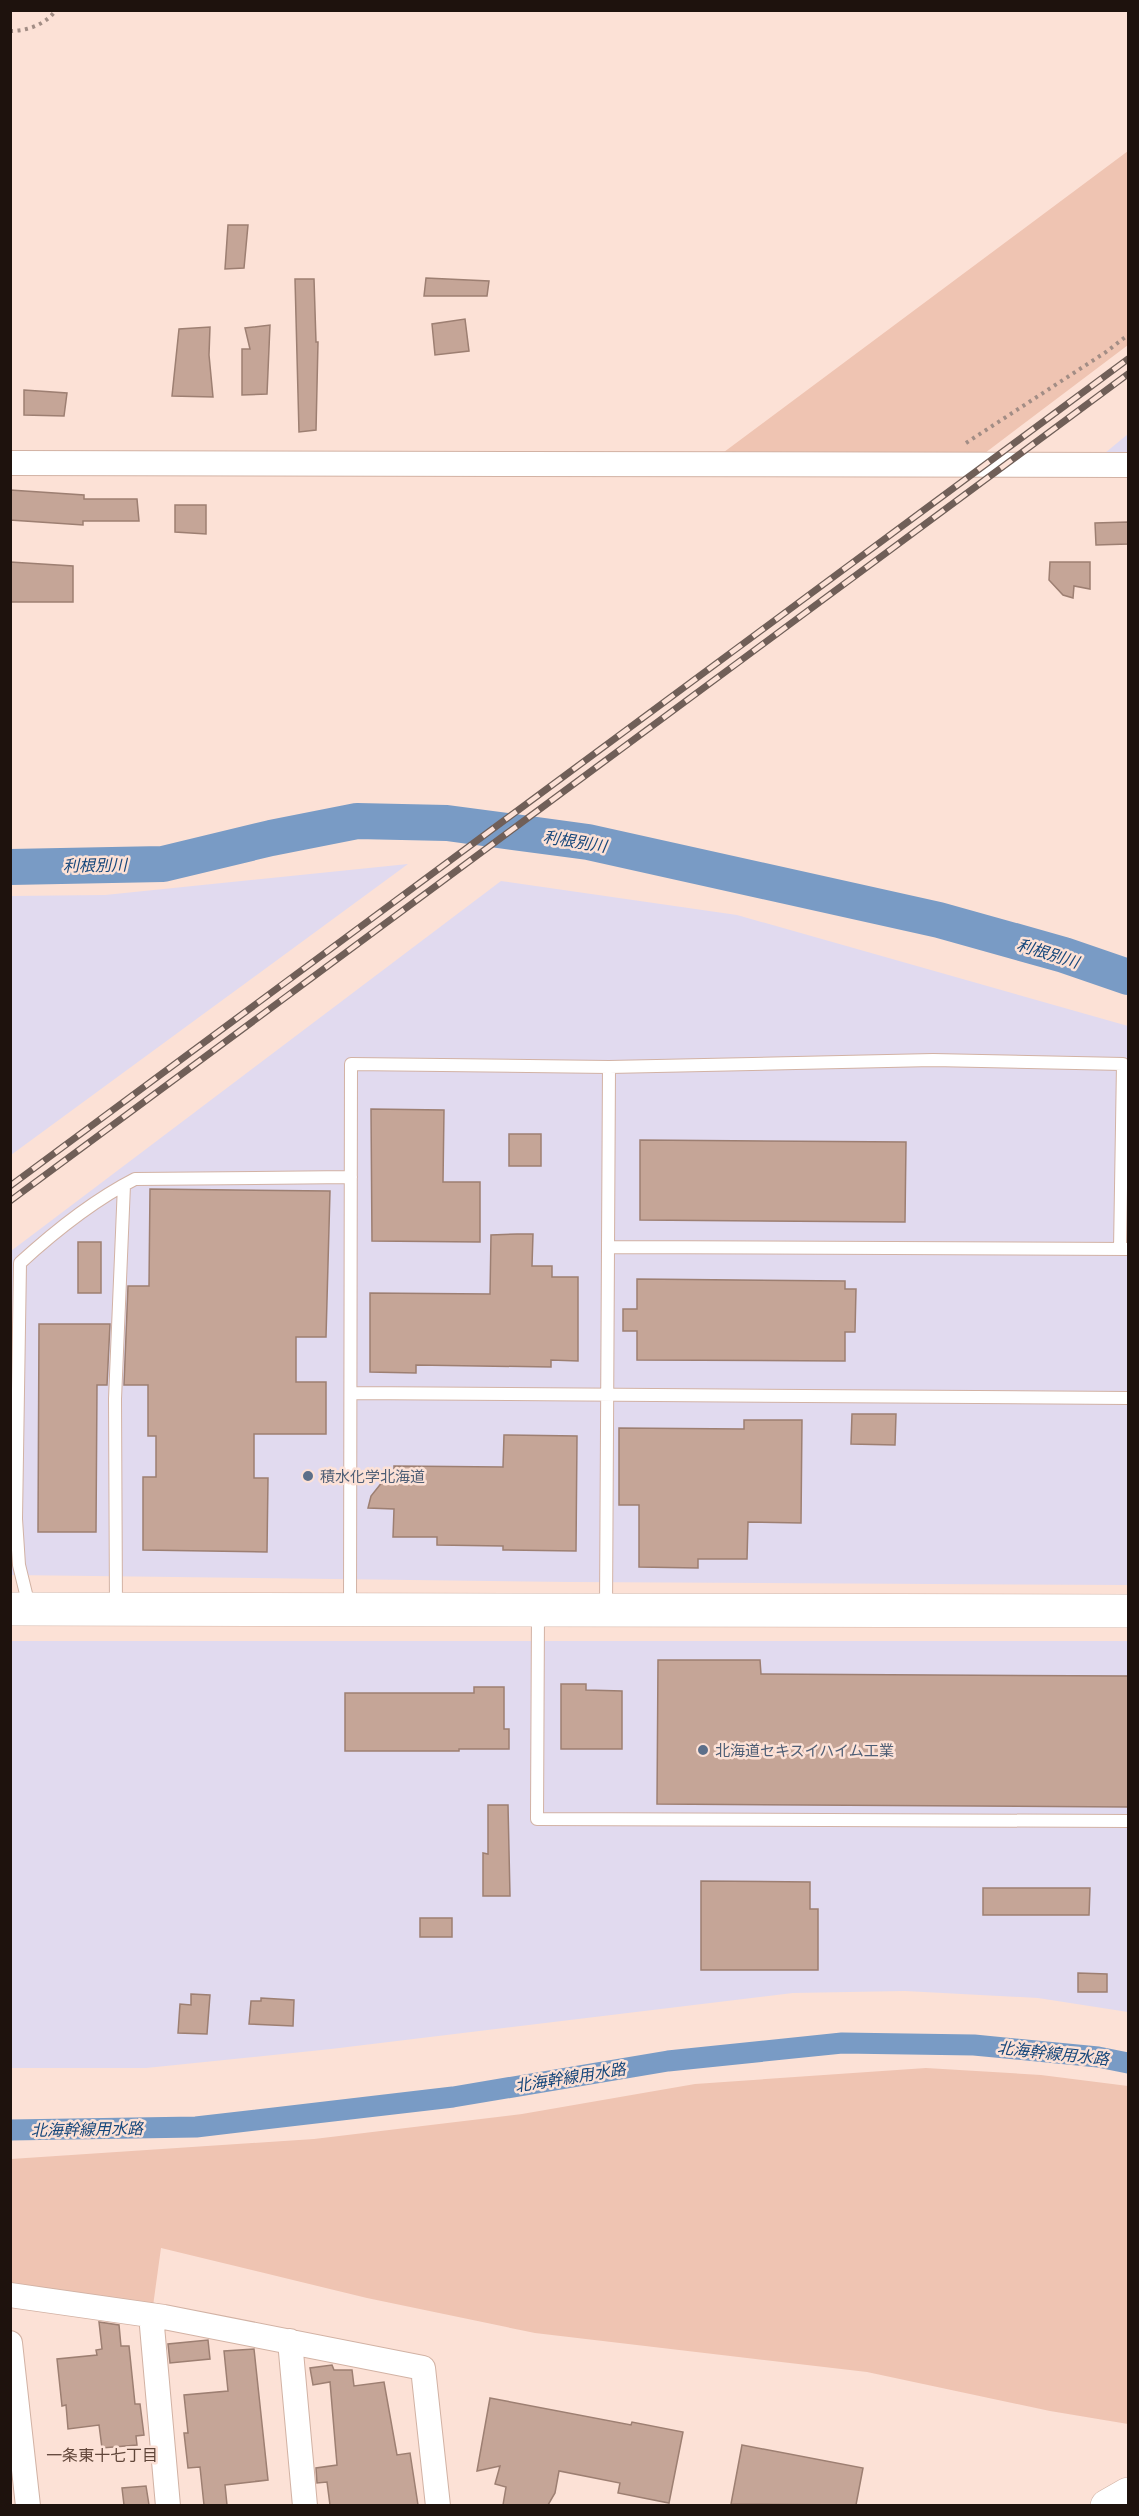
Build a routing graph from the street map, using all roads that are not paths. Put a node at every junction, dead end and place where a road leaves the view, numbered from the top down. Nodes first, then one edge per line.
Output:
1 (10, 463) edge
2 (1128, 465) edge
3 (609, 1067) junction
4 (351, 1177) junction
5 (124, 1185) junction
6 (608, 1246) junction
7 (1124, 1249) edge
8 (351, 1393) junction
9 (607, 1394) junction
10 (1128, 1398) edge
11 (20, 1609) edge
12 (116, 1610) junction
13 (350, 1611) junction
14 (538, 1611) junction
15 (606, 1611) junction
16 (1128, 1611) edge
17 (1128, 1821) edge
18 (10, 2295) edge
19 (151, 2315) junction
20 (290, 2342) junction
21 (10, 2343) edge
22 (1128, 2494) edge
23 (28, 2505) edge
24 (168, 2505) edge
25 (305, 2505) edge
26 (438, 2505) edge
27 (1107, 2505) edge

1 - 2 street
3 - 4 lane
3 - 6 lane
3 - 7 lane
4 - 5 lane
4 - 8 lane
5 - 11 lane
5 - 12 lane
6 - 7 lane
6 - 9 lane
8 - 9 lane
8 - 13 lane
9 - 10 lane
9 - 15 lane
11 - 12 main road
12 - 13 main road
13 - 14 main road
14 - 15 main road
14 - 17 lane
15 - 16 main road
18 - 19 street
19 - 20 street
19 - 24 street
20 - 25 street
20 - 26 street
21 - 23 street
22 - 27 main road

